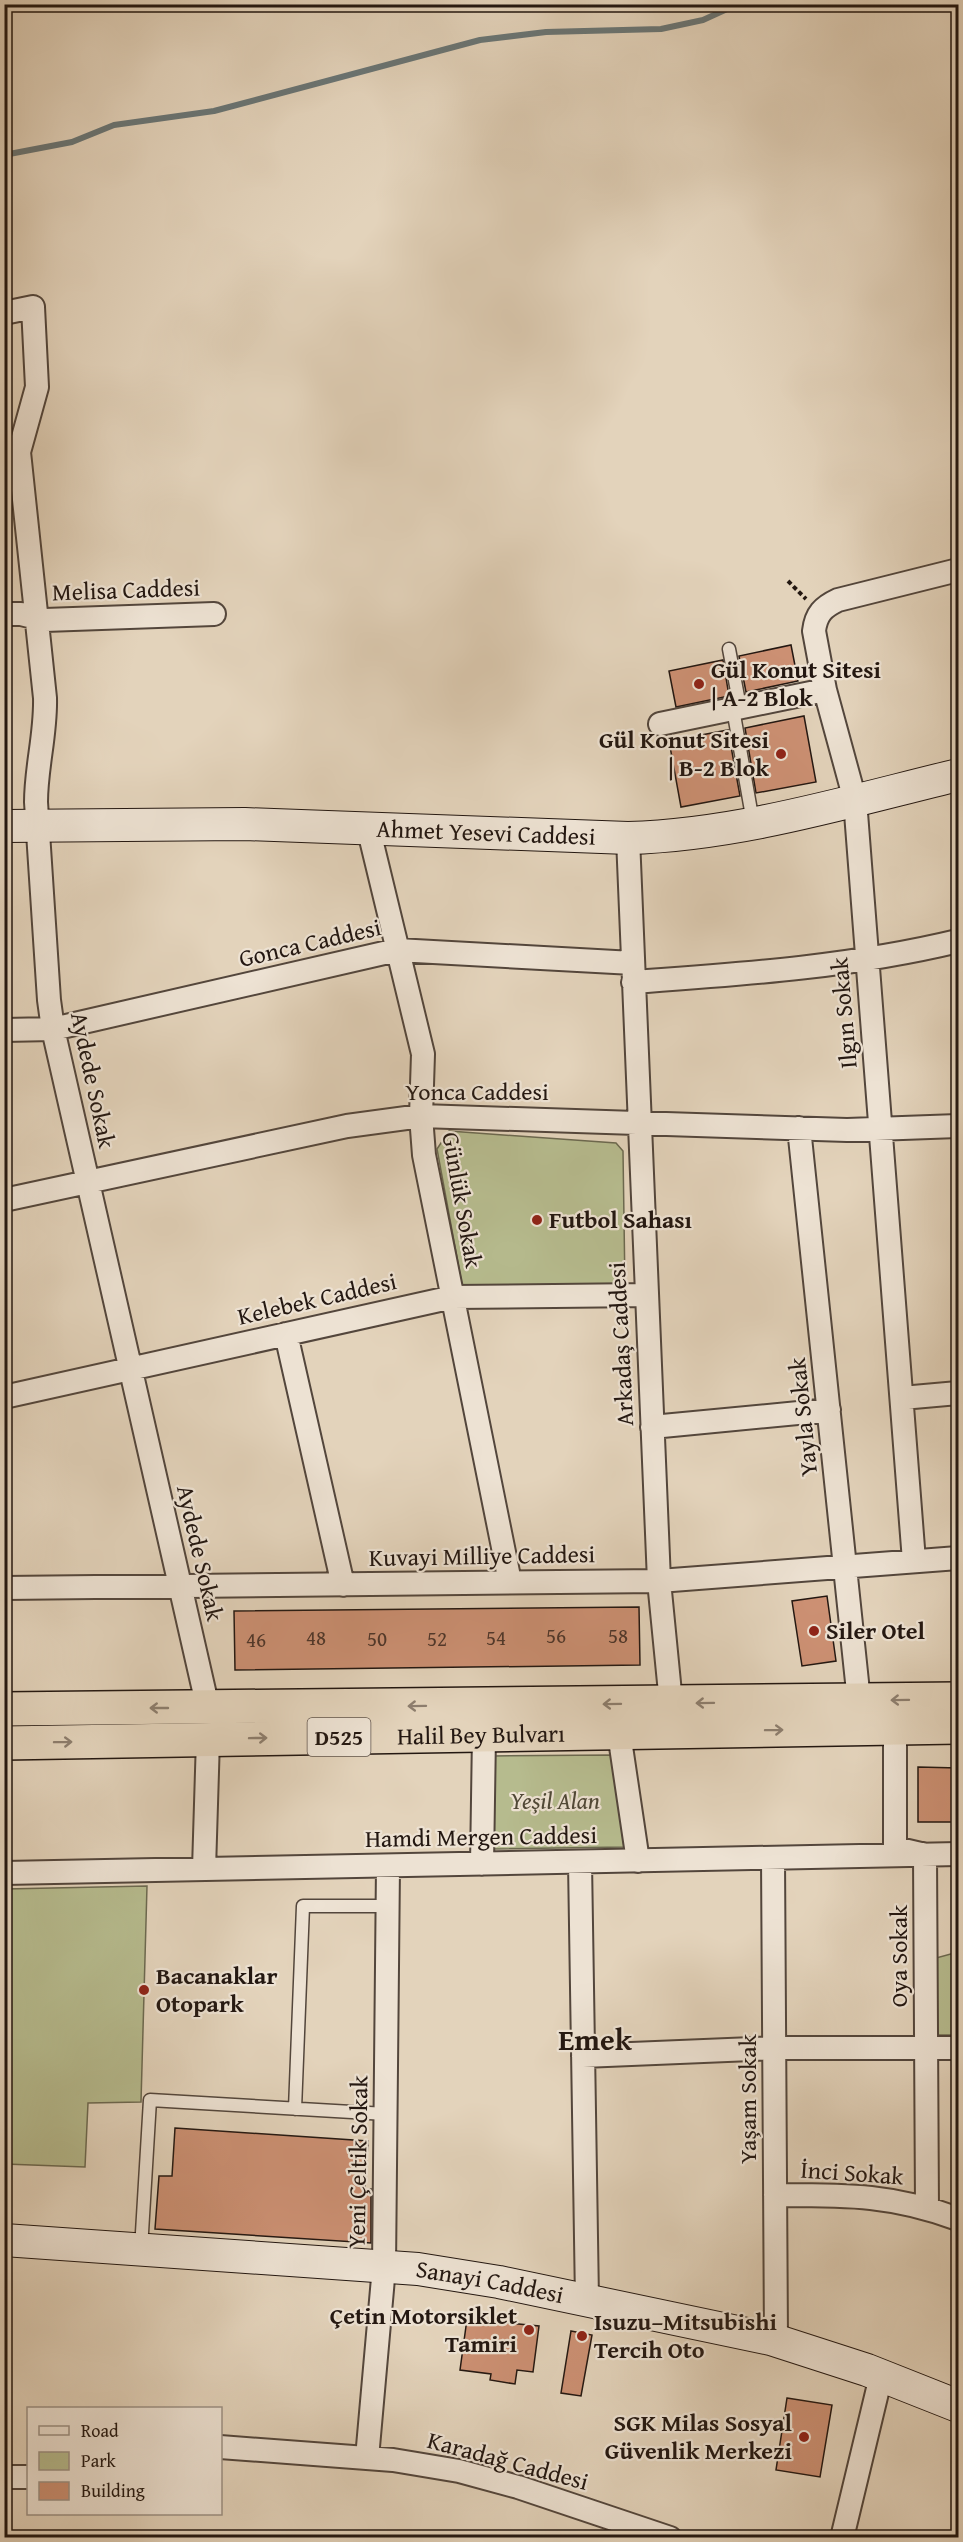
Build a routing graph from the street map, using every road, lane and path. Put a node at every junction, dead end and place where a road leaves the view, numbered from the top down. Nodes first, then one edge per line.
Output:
1 (4, 313) edge
2 (958, 570) edge
3 (788, 581) dead end
4 (820, 612) junction
5 (4, 614) edge
6 (214, 614) dead end
7 (36, 618) junction
8 (729, 649) dead end
9 (825, 690) junction
10 (736, 708) junction
11 (660, 724) dead end
12 (958, 775) edge
13 (855, 800) junction
14 (753, 822) junction
15 (4, 826) edge
16 (37, 826) junction
17 (368, 828) junction
18 (628, 838) junction
19 (958, 941) edge
20 (397, 950) junction
21 (867, 958) junction
22 (633, 973) junction
23 (53, 1029) junction
24 (4, 1030) edge
25 (421, 1116) junction
26 (638, 1122) junction
27 (958, 1126) edge
28 (799, 1128) junction
29 (881, 1129) junction
30 (88, 1183) junction
31 (4, 1200) edge
32 (646, 1295) junction
33 (453, 1297) junction
34 (286, 1334) junction
35 (130, 1369) junction
36 (958, 1393) edge
37 (4, 1397) edge
38 (902, 1398) junction
39 (829, 1410) junction
40 (651, 1428) junction
41 (958, 1558) edge
42 (914, 1561) junction
43 (846, 1567) junction
44 (658, 1581) junction
45 (510, 1582) junction
46 (343, 1585) junction
47 (180, 1587) junction
48 (4, 1588) edge
49 (958, 1700) edge
50 (860, 1701) junction
51 (671, 1703) junction
52 (4, 1709) edge
53 (208, 1724) junction
54 (958, 1727) edge
55 (895, 1728) junction
56 (619, 1733) junction
57 (484, 1735) junction
58 (4, 1743) edge
59 (958, 1854) edge
60 (925, 1855) junction
61 (773, 1858) junction
62 (638, 1861) junction
63 (580, 1862) junction
64 (482, 1864) junction
65 (388, 1866) junction
66 (204, 1869) junction
67 (4, 1873) edge
68 (388, 1906) junction
69 (774, 2048) junction
70 (926, 2048) junction
71 (958, 2048) edge
72 (583, 2056) junction
73 (295, 2109) junction
74 (386, 2114) junction
75 (775, 2195) junction
76 (927, 2208) junction
77 (958, 2219) edge
78 (4, 2240) edge
79 (141, 2251) junction
80 (384, 2267) junction
81 (588, 2300) junction
82 (776, 2340) junction
83 (881, 2376) junction
84 (958, 2406) edge
85 (222, 2447) edge
86 (367, 2458) junction
87 (4, 2477) edge
88 (27, 2477) edge
89 (670, 2538) edge
90 (842, 2538) edge

1 - 7 street, Aydede Sokak
2 - 4 street
3 - 4 path
4 - 9 street, Ilgın Sokak
5 - 7 street, Melisa Caddesi
6 - 7 street, Melisa Caddesi
7 - 16 street, Aydede Sokak
8 - 10 lane
9 - 10 street
9 - 13 street, Ilgın Sokak
10 - 11 street
10 - 14 lane
12 - 13 street, Ahmet Yesevi Caddesi
13 - 14 street, Ahmet Yesevi Caddesi
13 - 21 street, Ilgın Sokak
14 - 18 street, Ahmet Yesevi Caddesi
15 - 16 street, Ahmet Yesevi Caddesi
16 - 17 street, Ahmet Yesevi Caddesi
16 - 23 street, Aydede Sokak
17 - 18 street, Ahmet Yesevi Caddesi
17 - 20 street, Günlük Sokak
18 - 22 street, Arkadaş Caddesi
19 - 21 street, Gonca Caddesi
20 - 22 street, Gonca Caddesi
20 - 23 street, Gonca Caddesi
20 - 25 street, Günlük Sokak
21 - 22 street, Gonca Caddesi
21 - 29 street, Ilgın Sokak
22 - 26 street, Arkadaş Caddesi
23 - 24 street, Gonca Caddesi
23 - 30 street, Aydede Sokak
25 - 26 street, Yonca Caddesi
25 - 30 street, Yonca Caddesi
25 - 33 street, Günlük Sokak
26 - 28 street, Yonca Caddesi
26 - 32 street, Arkadaş Caddesi
27 - 29 street, Yonca Caddesi
28 - 29 street, Yonca Caddesi
28 - 39 street, Yayla Sokak
29 - 38 street, Ilgın Sokak
30 - 31 street, Yonca Caddesi
30 - 35 street, Aydede Sokak
32 - 33 street, Kelebek Caddesi
32 - 40 street, Arkadaş Caddesi
33 - 34 street, Kelebek Caddesi
33 - 45 street, Günlük Sokak
34 - 35 street, Kelebek Caddesi
34 - 46 street
35 - 37 street, Kelebek Caddesi
35 - 47 street, Aydede Sokak
36 - 38 street
38 - 42 street, Ilgın Sokak
39 - 40 street
39 - 43 street, Yayla Sokak
40 - 44 street, Arkadaş Caddesi
41 - 42 street, Kuvayi Milliye Caddesi
42 - 43 street, Kuvayi Milliye Caddesi
43 - 44 street, Kuvayi Milliye Caddesi
43 - 50 street, Yayla Sokak
44 - 45 street, Kuvayi Milliye Caddesi
44 - 51 street, Arkadaş Caddesi
45 - 46 street, Kuvayi Milliye Caddesi
46 - 47 street, Kuvayi Milliye Caddesi
47 - 48 street, Kuvayi Milliye Caddesi
47 - 53 street, Aydede Sokak
49 -> 50 highway, Halil Bey Bulvarı / D525
50 -> 51 highway, Halil Bey Bulvarı / D525
51 -> 53 highway, Halil Bey Bulvarı / D525
53 -> 52 highway, Halil Bey Bulvarı / D525
53 -> 57 highway, Halil Bey Bulvarı / D525
58 -> 53 highway, Halil Bey Bulvarı / D525
53 - 66 street, Aydede Sokak
54 - 55 highway, Halil Bey Bulvarı / D525
56 -> 55 highway, Halil Bey Bulvarı / D525
55 - 60 street
56 - 57 highway, Halil Bey Bulvarı / D525
56 - 62 street
57 - 64 street
59 - 60 street, Hamdi Mergen Caddesi
60 - 61 street, Hamdi Mergen Caddesi
60 - 70 street, Oya Sokak
61 - 62 street, Hamdi Mergen Caddesi
61 - 69 street, Yaşam Sokak
62 - 63 street, Hamdi Mergen Caddesi
63 - 64 street, Hamdi Mergen Caddesi
63 - 72 street
64 - 65 street, Hamdi Mergen Caddesi
65 - 66 street, Hamdi Mergen Caddesi
65 - 68 street, Yeni Çeltik Sokak
66 - 67 street, Hamdi Mergen Caddesi
68 - 73 lane
68 - 74 street, Yeni Çeltik Sokak
69 - 70 street
69 - 72 street
69 - 75 street, Yaşam Sokak
70 - 71 street
70 - 76 street, Oya Sokak
72 - 81 street
73 - 74 lane
73 - 79 lane
74 - 80 street, Yeni Çeltik Sokak
75 - 76 street, İnci Sokak
75 - 82 street, Yaşam Sokak
76 - 77 street, İnci Sokak
78 - 79 street, Sanayi Caddesi
79 - 80 street, Sanayi Caddesi
80 - 81 street, Sanayi Caddesi
80 - 86 street, Yeni Çeltik Sokak
81 - 82 street, Sanayi Caddesi
82 - 83 street, Sanayi Caddesi
83 - 84 street, Sanayi Caddesi
83 - 90 street
85 - 86 street, Karadağ Caddesi
86 - 89 street, Karadağ Caddesi
87 - 88 street

